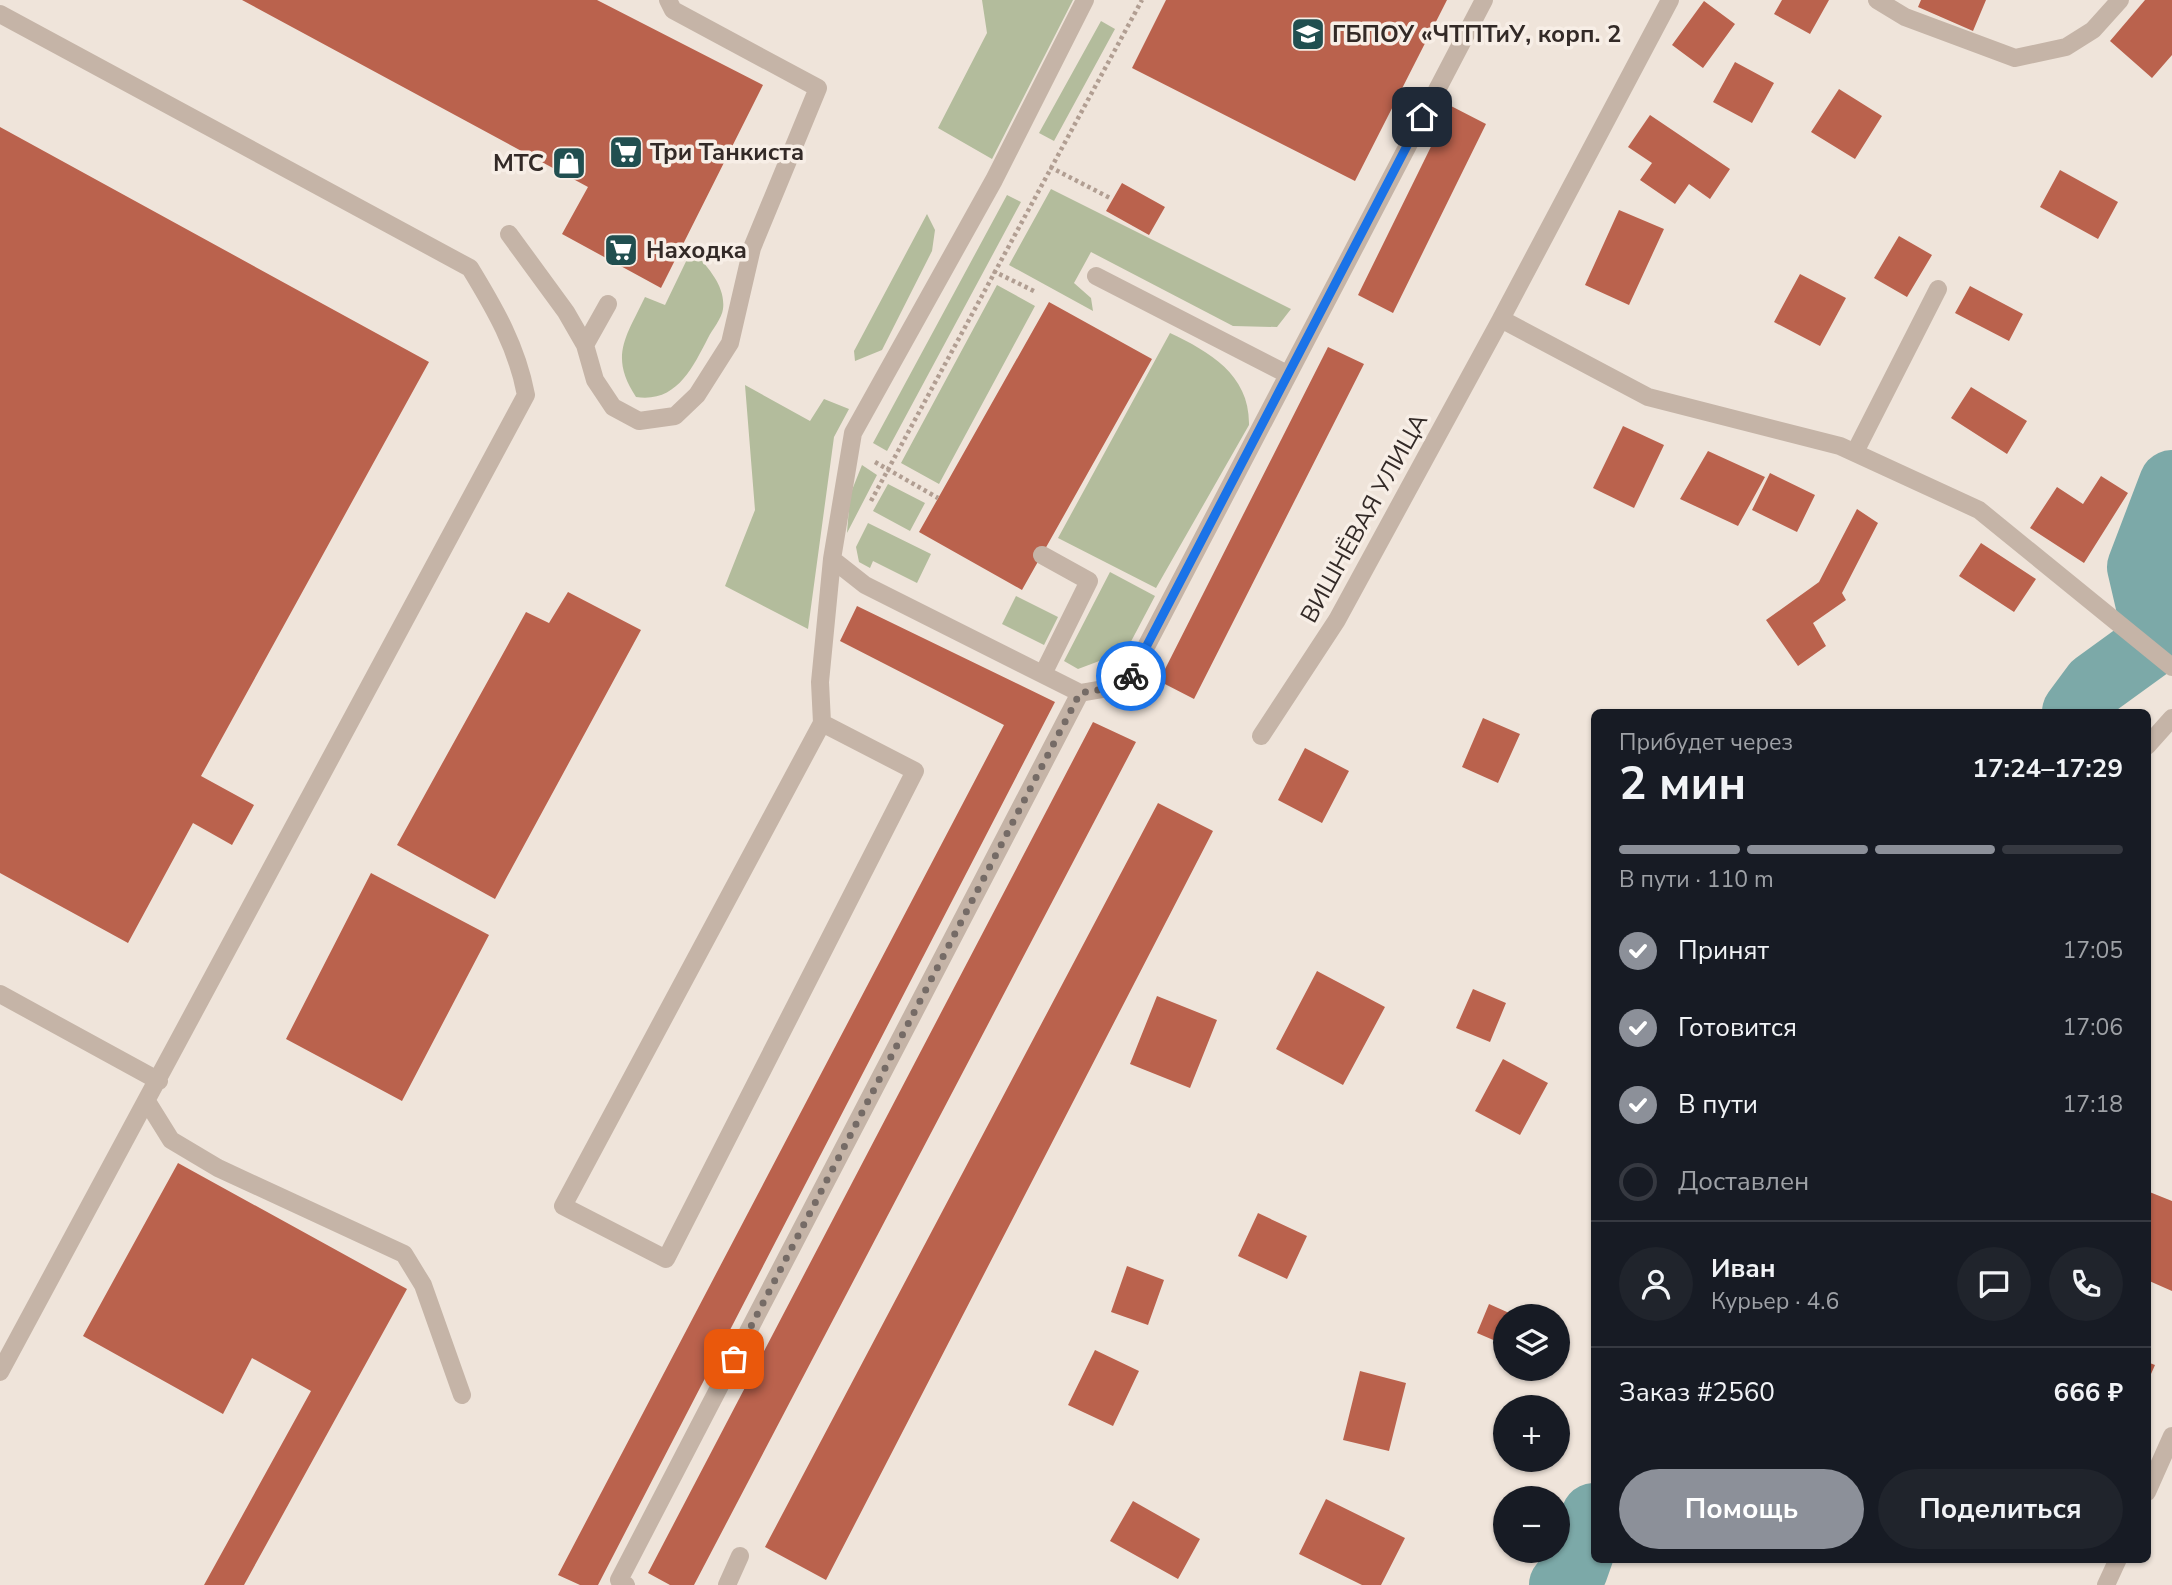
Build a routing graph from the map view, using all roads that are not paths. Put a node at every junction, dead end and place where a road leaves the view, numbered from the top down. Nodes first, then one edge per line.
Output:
1 (668, 0) edge
2 (1085, 0) edge
3 (1484, 0) edge
4 (1670, 0) edge
5 (1877, 0) edge
6 (2120, 0) edge
7 (0, 14) edge
8 (509, 234) dead end
9 (1096, 276) dead end
10 (1938, 289) dead end
11 (608, 304) dead end
12 (1501, 319) junction
13 (585, 345) junction
14 (1287, 374) junction
15 (1855, 452) junction
16 (1042, 555) dead end
17 (832, 559) junction
18 (2166, 662) edge
19 (1042, 674) junction
20 (1080, 693) junction
21 (2172, 718) edge
22 (822, 723) junction
23 (1261, 736) dead end
24 (2151, 742) edge
25 (0, 994) edge
26 (159, 1082) junction
27 (148, 1103) junction
28 (0, 1372) edge
29 (462, 1395) dead end
30 (2172, 1436) edge
31 (2151, 1483) edge
32 (740, 1556) dead end
33 (2116, 1563) edge
34 (626, 1585) edge
35 (727, 1585) edge
36 (2106, 1585) edge

1 - 13 street
2 - 17 street
3 - 14 street
4 - 12 street, ВИШНЁВАЯ УЛИЦА
5 - 6 street
7 - 26 street
8 - 13 street
9 - 14 street
10 - 15 street
11 - 13 street
12 - 15 street
12 - 23 street, ВИШНЁВАЯ УЛИЦА
14 - 20 street
15 - 18 street
16 - 19 street
17 - 19 street
17 - 22 street
19 - 20 street
20 - 34 street
21 - 24 street
22 - 22 street
25 - 26 street
26 - 27 street
27 - 28 street
27 - 29 street
30 - 31 street
32 - 35 street
33 - 36 street

